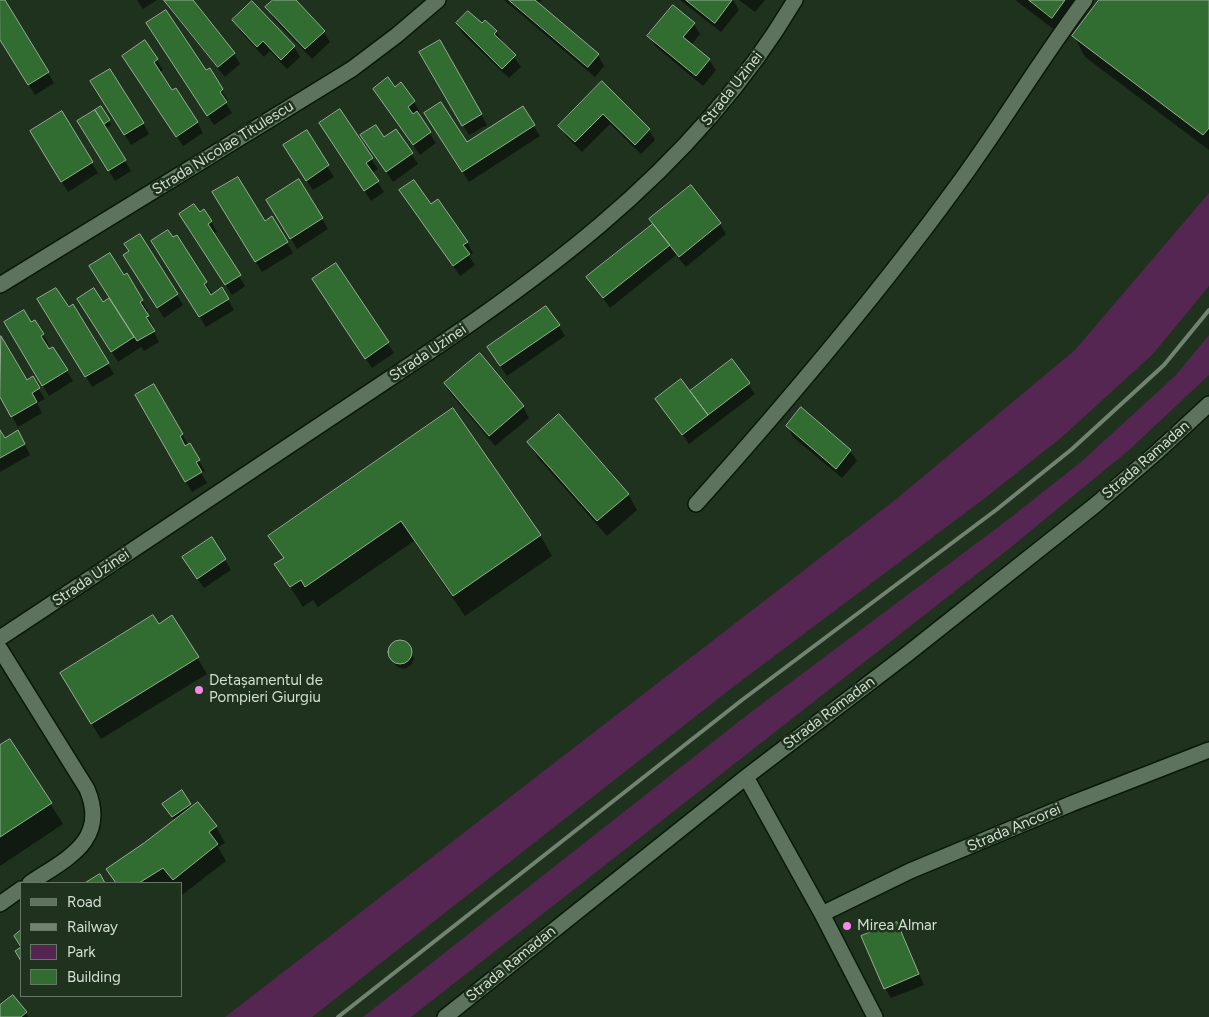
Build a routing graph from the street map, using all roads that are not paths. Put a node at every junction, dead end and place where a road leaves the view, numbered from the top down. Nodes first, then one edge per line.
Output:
1 (438, 0) edge
2 (794, 0) edge
3 (1086, 0) edge
4 (0, 285) edge
5 (1209, 404) edge
6 (696, 504) dead end
7 (0, 638) edge
8 (0, 649) edge
9 (1209, 750) edge
10 (746, 777) junction
11 (31, 882) edge
12 (20, 890) edge
13 (0, 904) edge
14 (822, 914) junction
15 (445, 1017) edge
16 (875, 1017) edge

1 - 4 street, Strada Nicolae Titulescu
2 - 7 street, Strada Uzinei
3 - 6 street
5 - 10 street, Strada Ramadan
8 - 11 street
9 - 14 street, Strada Ancorei
10 - 14 street
10 - 15 street, Strada Ramadan
12 - 13 street
14 - 16 street

